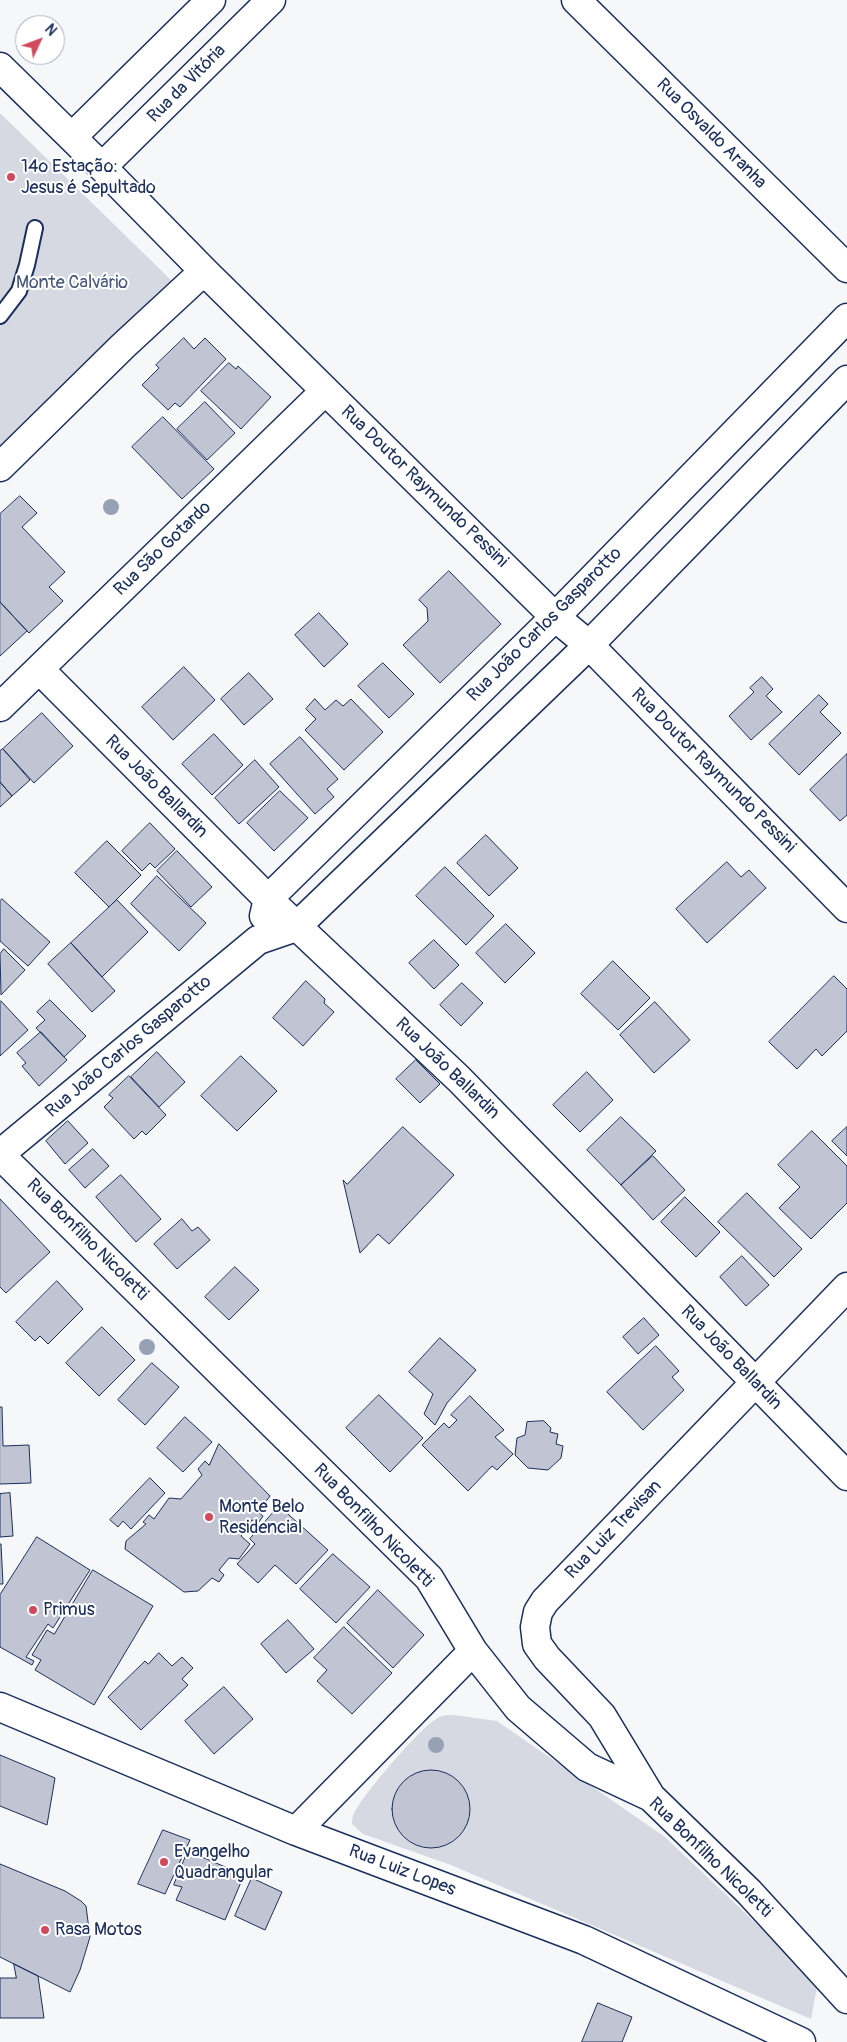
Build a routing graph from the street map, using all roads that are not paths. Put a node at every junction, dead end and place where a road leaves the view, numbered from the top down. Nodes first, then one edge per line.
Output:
1 (211, 0) edge
2 (271, 0) edge
3 (576, 0) edge
4 (0, 67) edge
5 (72, 138) junction
6 (102, 167) junction
7 (35, 228) dead end
8 (847, 268) edge
9 (204, 271) junction
10 (0, 316) edge
11 (847, 318) edge
12 (847, 380) edge
13 (325, 391) junction
14 (0, 467) edge
15 (555, 617) junction
16 (589, 645) junction
17 (40, 670) junction
18 (0, 707) edge
19 (268, 899) junction
20 (847, 908) edge
21 (296, 927) junction
22 (258, 940) junction
23 (0, 1155) edge
24 (847, 1287) edge
25 (756, 1384) junction
26 (847, 1476) edge
27 (472, 1651) junction
28 (0, 1707) edge
29 (651, 1797) junction
30 (296, 1831) junction
31 (847, 1998) edge
32 (801, 2042) edge

1 - 5 street
2 - 6 street, Rua da Vitória
3 - 8 street, Rua Osvaldo Aranha
4 - 5 street, Rua Doutor Raymundo Pessini
5 - 6 street, Rua Doutor Raymundo Pessini
6 - 9 street, Rua Doutor Raymundo Pessini
7 - 10 lane
9 - 13 street, Rua Doutor Raymundo Pessini
9 - 14 street
11 - 15 street, Rua João Carlos Gasparotto
12 - 16 street, Rua João Carlos Gasparotto
13 - 15 street, Rua Doutor Raymundo Pessini
13 - 17 street, Rua São Gotardo
15 - 16 street, Rua Doutor Raymundo Pessini
15 - 19 street, Rua João Carlos Gasparotto
16 - 20 street, Rua Doutor Raymundo Pessini
16 - 21 street, Rua João Carlos Gasparotto
17 - 18 street, Rua São Gotardo
17 - 19 street, Rua João Ballardin
19 - 21 street, Rua João Ballardin
19 - 22 street
21 - 22 street, Rua João Carlos Gasparotto
21 - 25 street, Rua João Ballardin
22 - 23 street, Rua João Carlos Gasparotto
23 - 27 street, Rua Bonfilho Nicoletti
24 - 25 street, Rua Luiz Trevisan
25 - 26 street, Rua João Ballardin
25 - 29 street, Rua Luiz Trevisan
27 - 29 street, Rua Bonfilho Nicoletti
27 - 30 street
28 - 30 street, Rua Luiz Lopes
29 - 31 street, Rua Bonfilho Nicoletti
30 - 32 street, Rua Luiz Lopes

